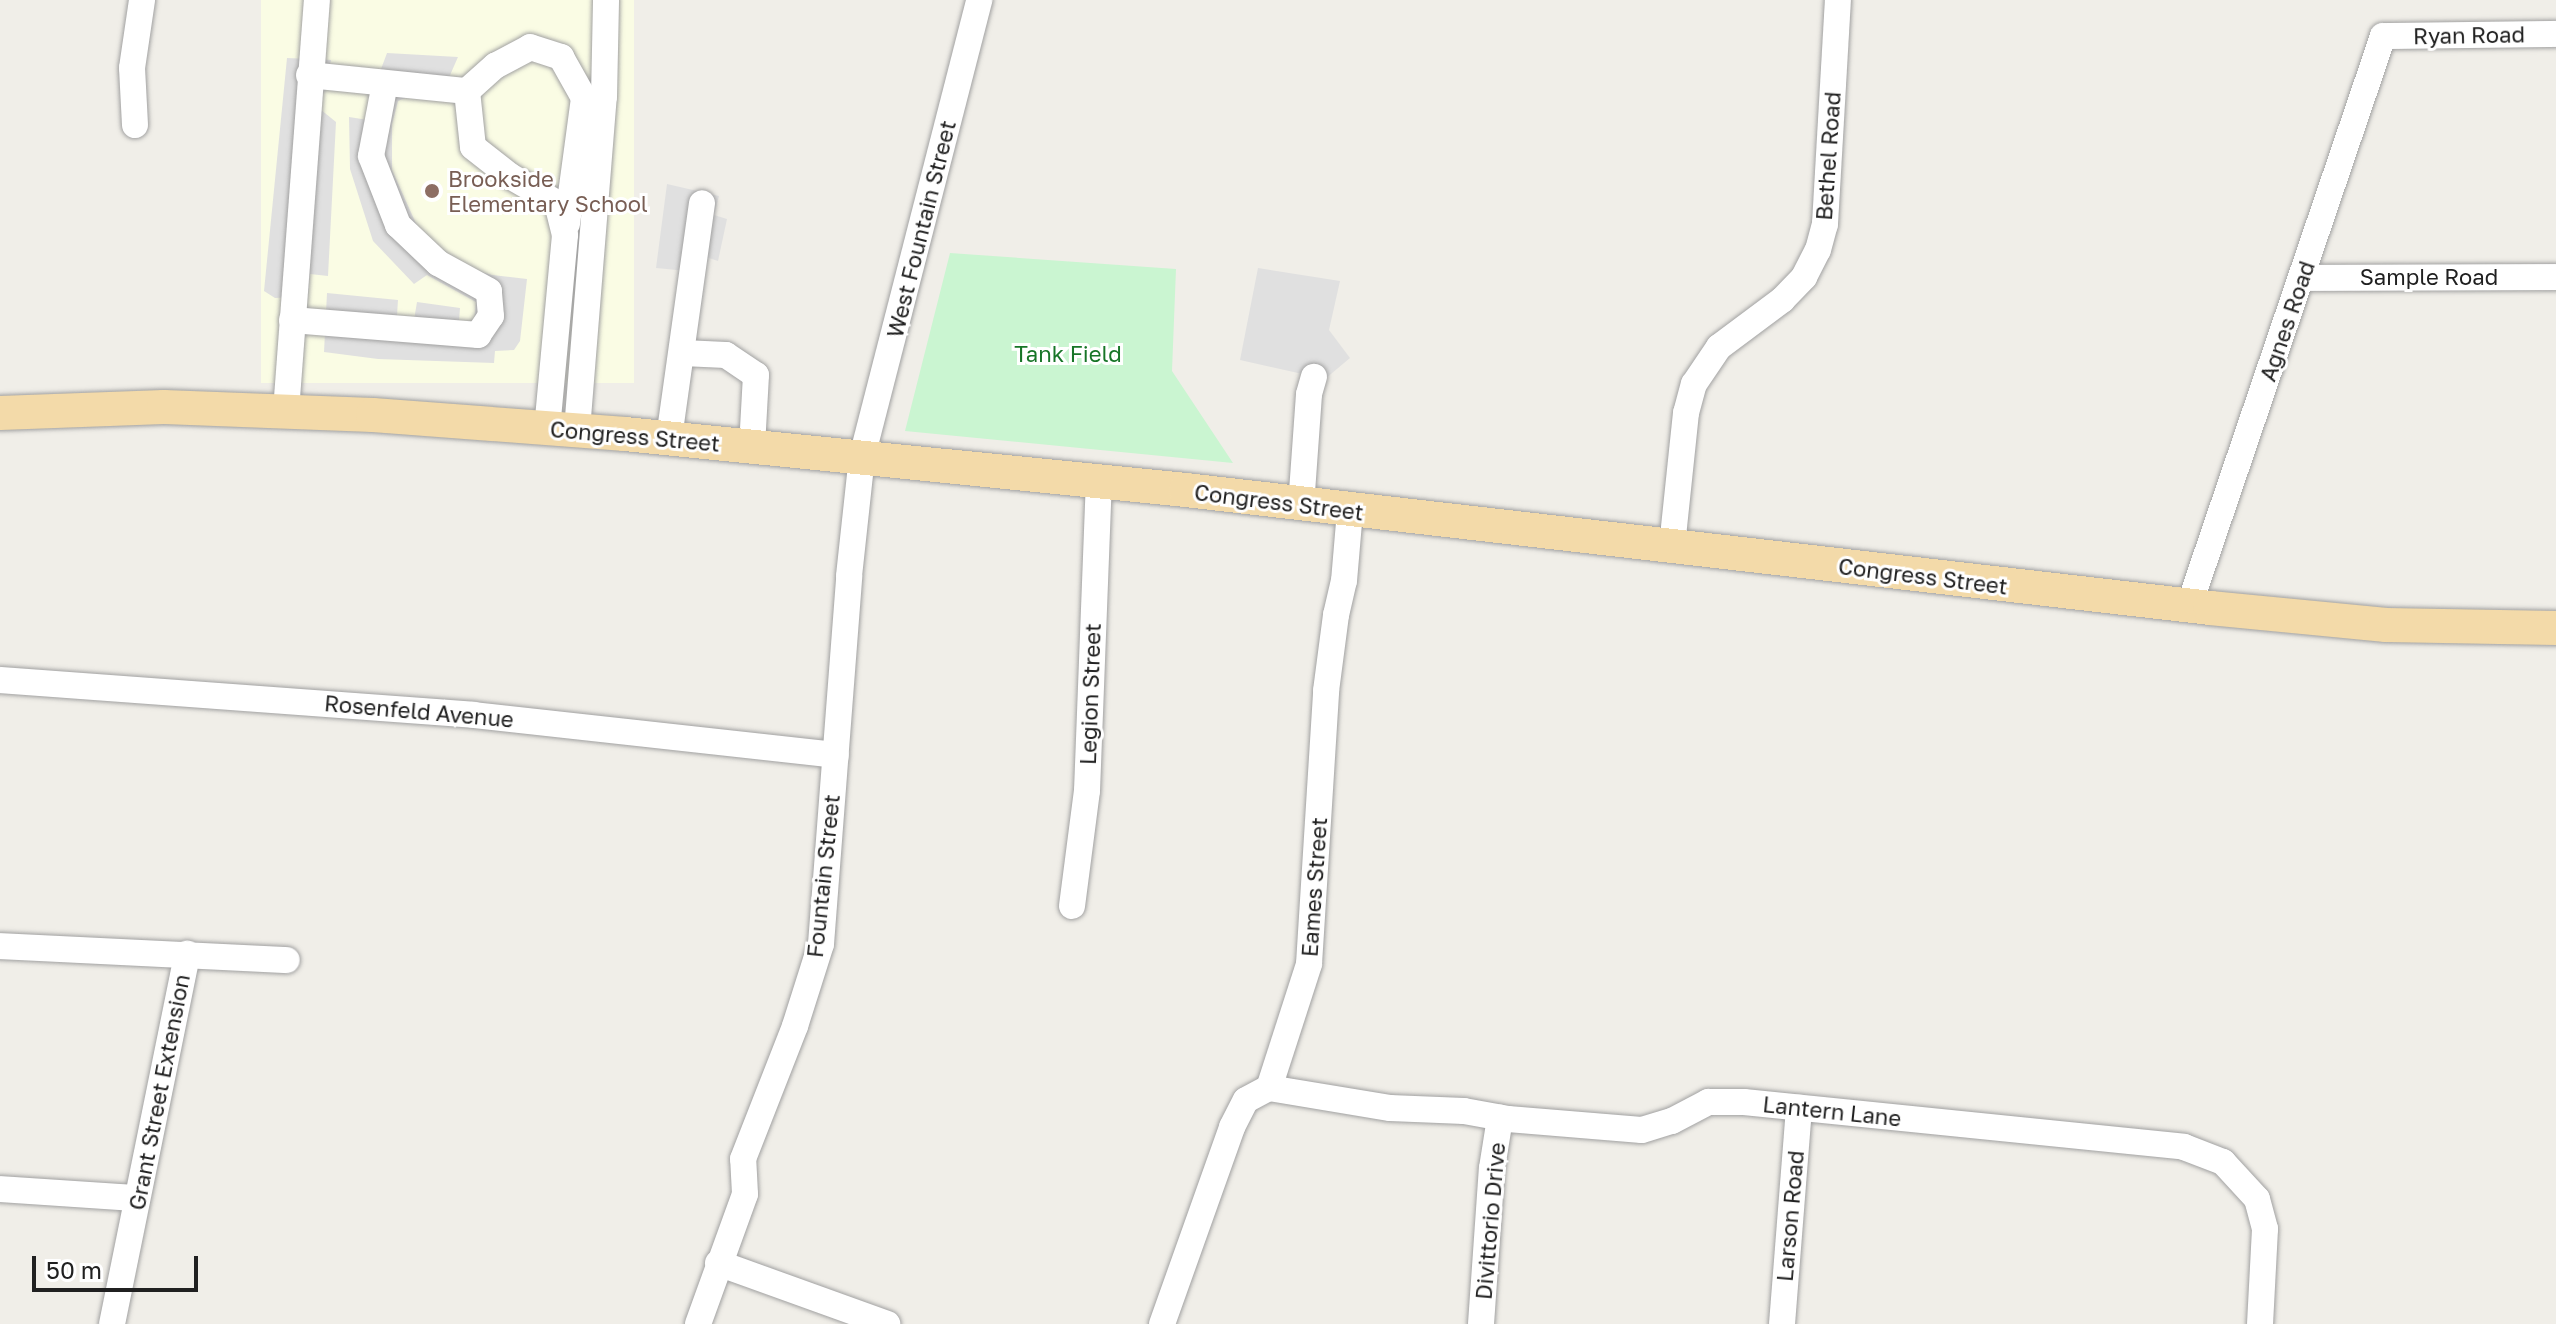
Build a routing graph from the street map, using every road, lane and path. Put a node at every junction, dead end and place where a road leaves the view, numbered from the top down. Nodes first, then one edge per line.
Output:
1 (142, 0) edge
2 (317, 0) edge
3 (606, 0) edge
4 (979, 0) edge
5 (1838, 0) edge
6 (2556, 34) edge
7 (2383, 36) joint
8 (309, 75) junction
9 (385, 83) junction
10 (467, 91) junction
11 (135, 125) dead end
12 (702, 203) dead end
13 (565, 235) junction
14 (2556, 277) edge
15 (2302, 278) junction
16 (292, 320) junction
17 (683, 353) junction
18 (1314, 377) dead end
19 (286, 411) junction
20 (0, 413) edge
21 (562, 429) junction
22 (669, 438) junction
23 (752, 446) junction
24 (862, 457) junction
25 (1099, 482) junction
26 (1301, 506) junction
27 (1350, 511) junction
28 (1672, 546) junction
29 (2189, 606) junction
30 (2556, 628) edge
31 (0, 680) edge
32 (836, 755) junction
33 (1072, 906) dead end
34 (0, 946) edge
35 (187, 954) junction
36 (287, 960) dead end
37 (1269, 1088) junction
38 (1799, 1108) junction
39 (1500, 1118) junction
40 (0, 1189) edge
41 (137, 1198) junction
42 (718, 1263) junction
43 (112, 1324) edge
44 (698, 1324) edge
45 (887, 1324) edge
46 (1162, 1324) edge
47 (1481, 1324) edge
48 (1782, 1324) edge
49 (2260, 1324) edge

1 - 11 street
2 - 8 street
3 - 21 street
4 - 24 street, West Fountain Street
5 - 28 street, Bethel Road
6 - 7 street, Ryan Road
7 - 15 street, Agnes Road
8 - 9 street
8 - 16 street
9 - 10 street
9 - 16 street
10 - 13 street
10 - 13 street
12 - 17 street
13 - 21 street
14 - 15 street, Sample Road
15 - 29 street, Agnes Road
16 - 19 street
17 - 22 street
17 - 23 street
18 - 26 street
19 - 20 main road, Congress Street
19 - 21 main road, Congress Street
21 - 22 main road, Congress Street
22 - 23 main road, Congress Street
23 - 24 main road, Congress Street
24 - 25 main road, Congress Street
24 - 32 street, Fountain Street
25 - 26 main road, Congress Street
25 - 33 street, Legion Street
26 - 27 main road, Congress Street
27 - 28 main road, Congress Street
27 - 37 street, Eames Street
28 - 29 main road, Congress Street
29 - 30 main road, Congress Street
31 - 32 street, Rosenfeld Avenue
32 - 42 street, Fountain Street
34 - 35 street
35 - 36 street
35 - 41 street, Grant Street Extension
37 - 39 street, Lantern Lane
37 - 46 street
38 - 39 street, Lantern Lane
38 - 48 street, Larson Road
38 - 49 street, Lantern Lane
39 - 47 street, Divittorio Drive
40 - 41 street
41 - 43 street, Grant Street Extension
42 - 44 street, Fountain Street
42 - 45 street

